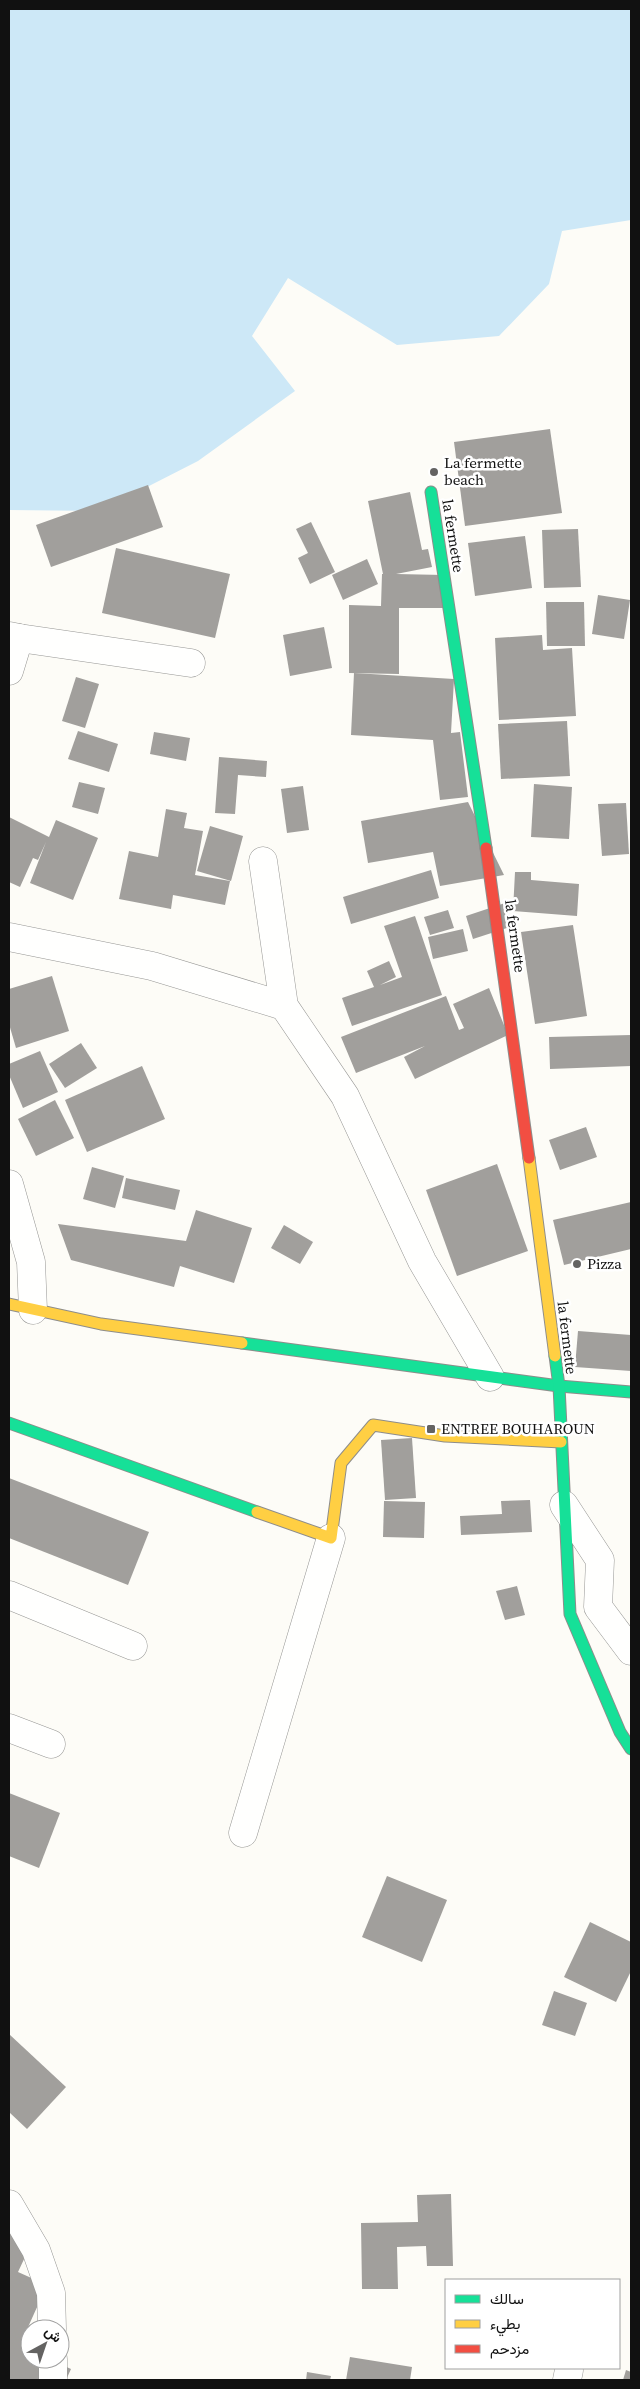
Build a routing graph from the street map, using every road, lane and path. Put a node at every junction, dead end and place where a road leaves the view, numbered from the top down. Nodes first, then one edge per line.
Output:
1 (431, 492) dead end
2 (14, 637) edge
3 (191, 664) dead end
4 (9, 671) edge
5 (263, 861) dead end
6 (9, 937) edge
7 (284, 1006) junction
8 (9, 1184) edge
9 (20, 1259) edge
10 (21, 1307) edge
11 (490, 1377) junction
12 (558, 1386) junction
13 (631, 1392) edge
14 (9, 1423) edge
15 (561, 1442) junction
16 (564, 1505) junction
17 (330, 1538) junction
18 (9, 1595) edge
19 (133, 1646) dead end
20 (631, 1651) edge
21 (9, 1728) edge
22 (51, 1744) dead end
23 (631, 1750) edge
24 (243, 1833) dead end
25 (9, 2204) edge
26 (9, 2241) edge
27 (36, 2250) junction
28 (52, 2319) edge

1 - 12 street, la fermette
2 - 3 street
2 - 4 street
5 - 7 street
6 - 7 street
7 - 11 street
8 - 9 street
9 - 10 street
10 - 11 street
11 - 12 street
12 - 13 street
12 - 15 street, la fermette
14 - 17 street
15 - 16 street, la fermette
15 - 17 street
16 - 20 street
16 - 23 street, la fermette
17 - 24 street
18 - 19 street
21 - 22 street
25 - 27 street
26 - 27 street
27 - 28 street

